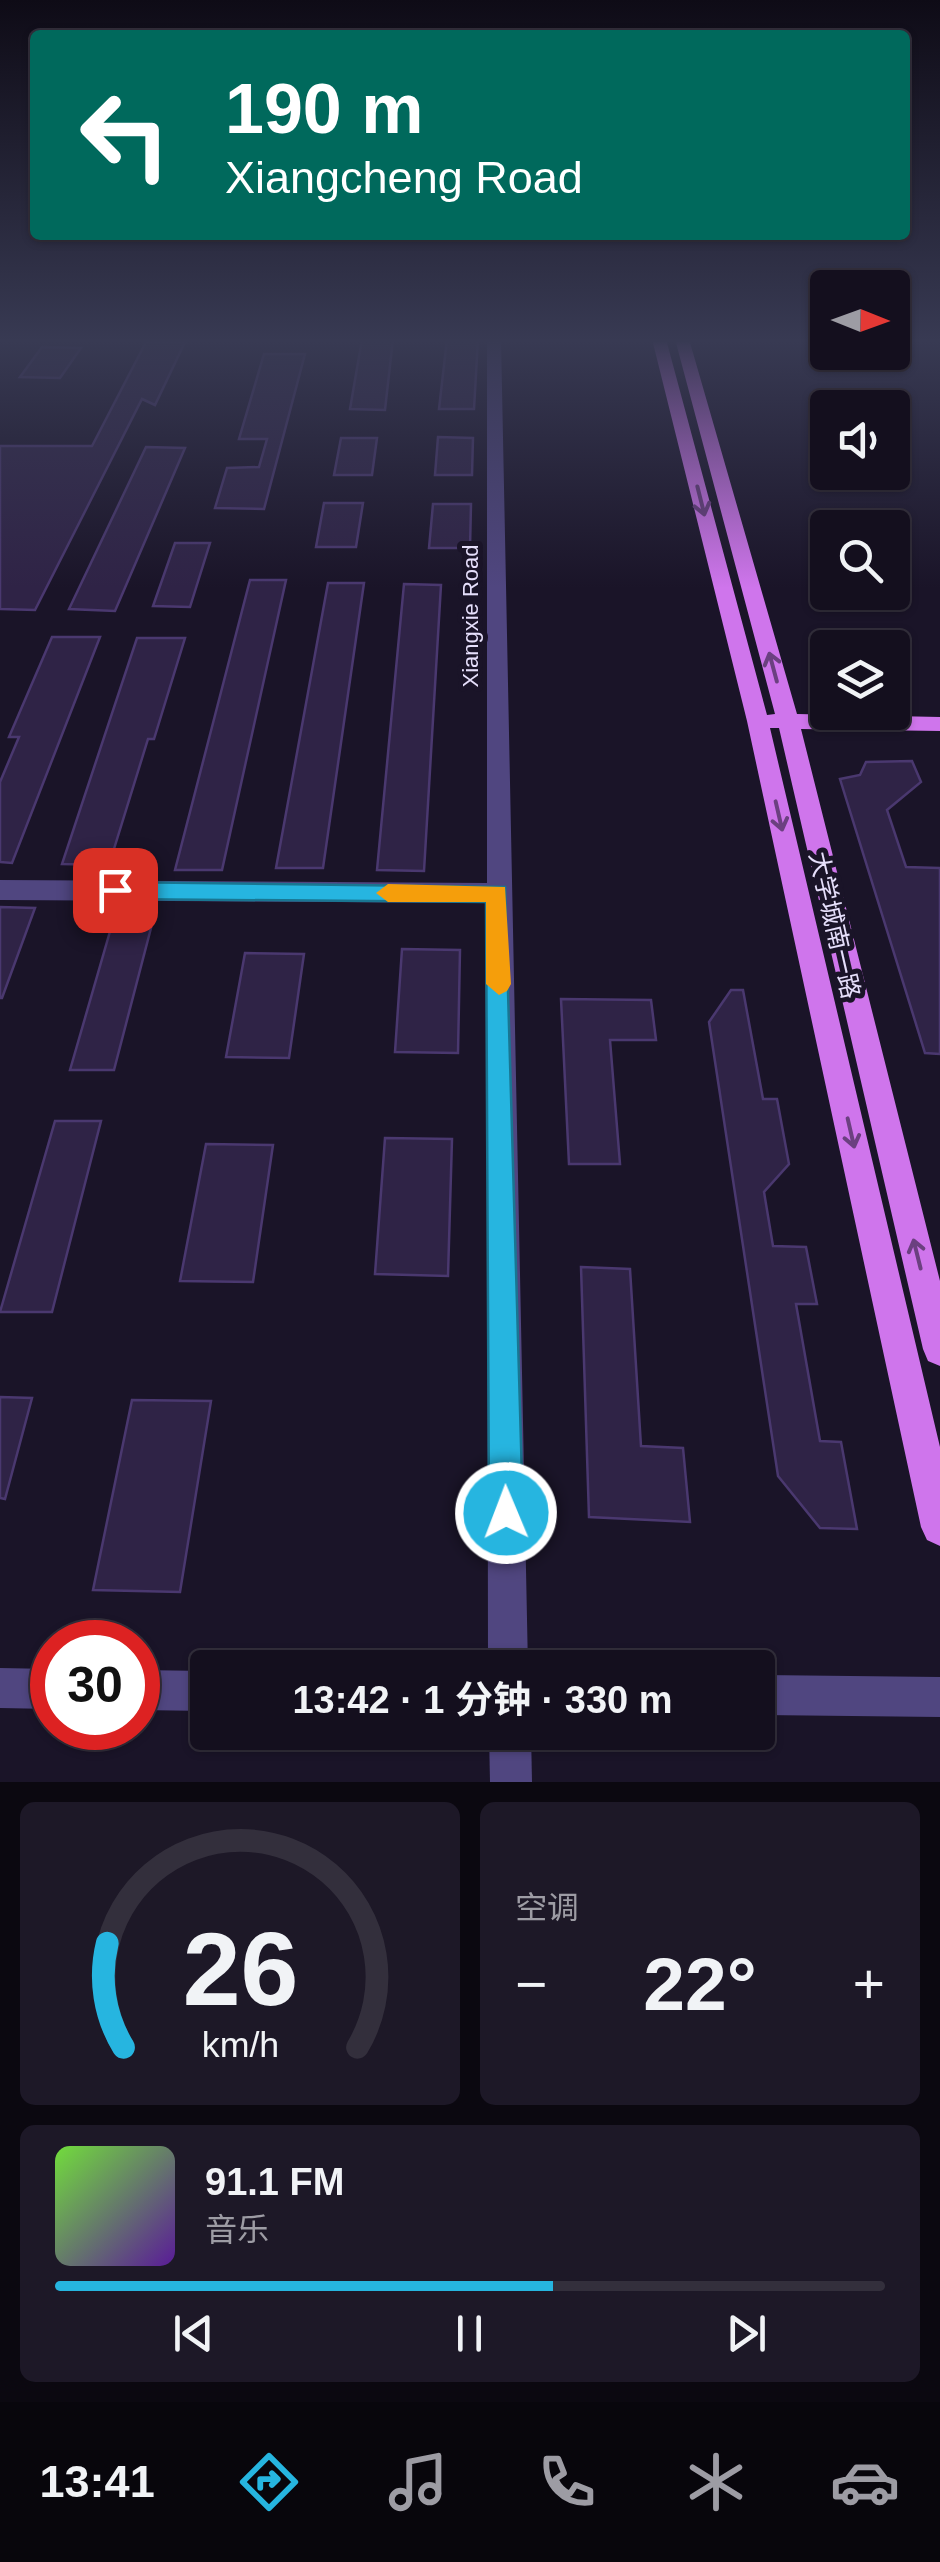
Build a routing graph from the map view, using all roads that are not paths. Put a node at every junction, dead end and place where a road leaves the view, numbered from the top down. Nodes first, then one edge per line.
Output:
1 (494, 422) edge
2 (682, 422) edge
3 (705, 422) edge
4 (910, 707) edge
5 (940, 708) edge
6 (810, 709) edge
7 (756, 713) junction
8 (786, 713) junction
9 (940, 724) edge
10 (0, 890) edge
11 (497, 894) junction
12 (940, 1349) edge
13 (940, 1527) edge
14 (508, 1650) edge
15 (0, 1688) edge
16 (30, 1689) edge
17 (160, 1690) edge
18 (190, 1690) edge
19 (775, 1696) edge
20 (940, 1697) edge
21 (510, 1750) edge
22 (510, 1782) edge

1 - 11 street, Xiangxie Road
2 -> 7 main road, 大学城南一路
8 -> 3 main road, 大学城南一路
4 - 5 main road
6 - 8 main road
7 - 8 main road
7 -> 13 main road, 大学城南一路
8 - 9 main road
12 -> 8 main road, 大学城南一路
10 - 11 street
11 - 14 street, Xiangxie Road
15 - 16 street
17 - 18 street
19 - 20 street
21 - 22 street

